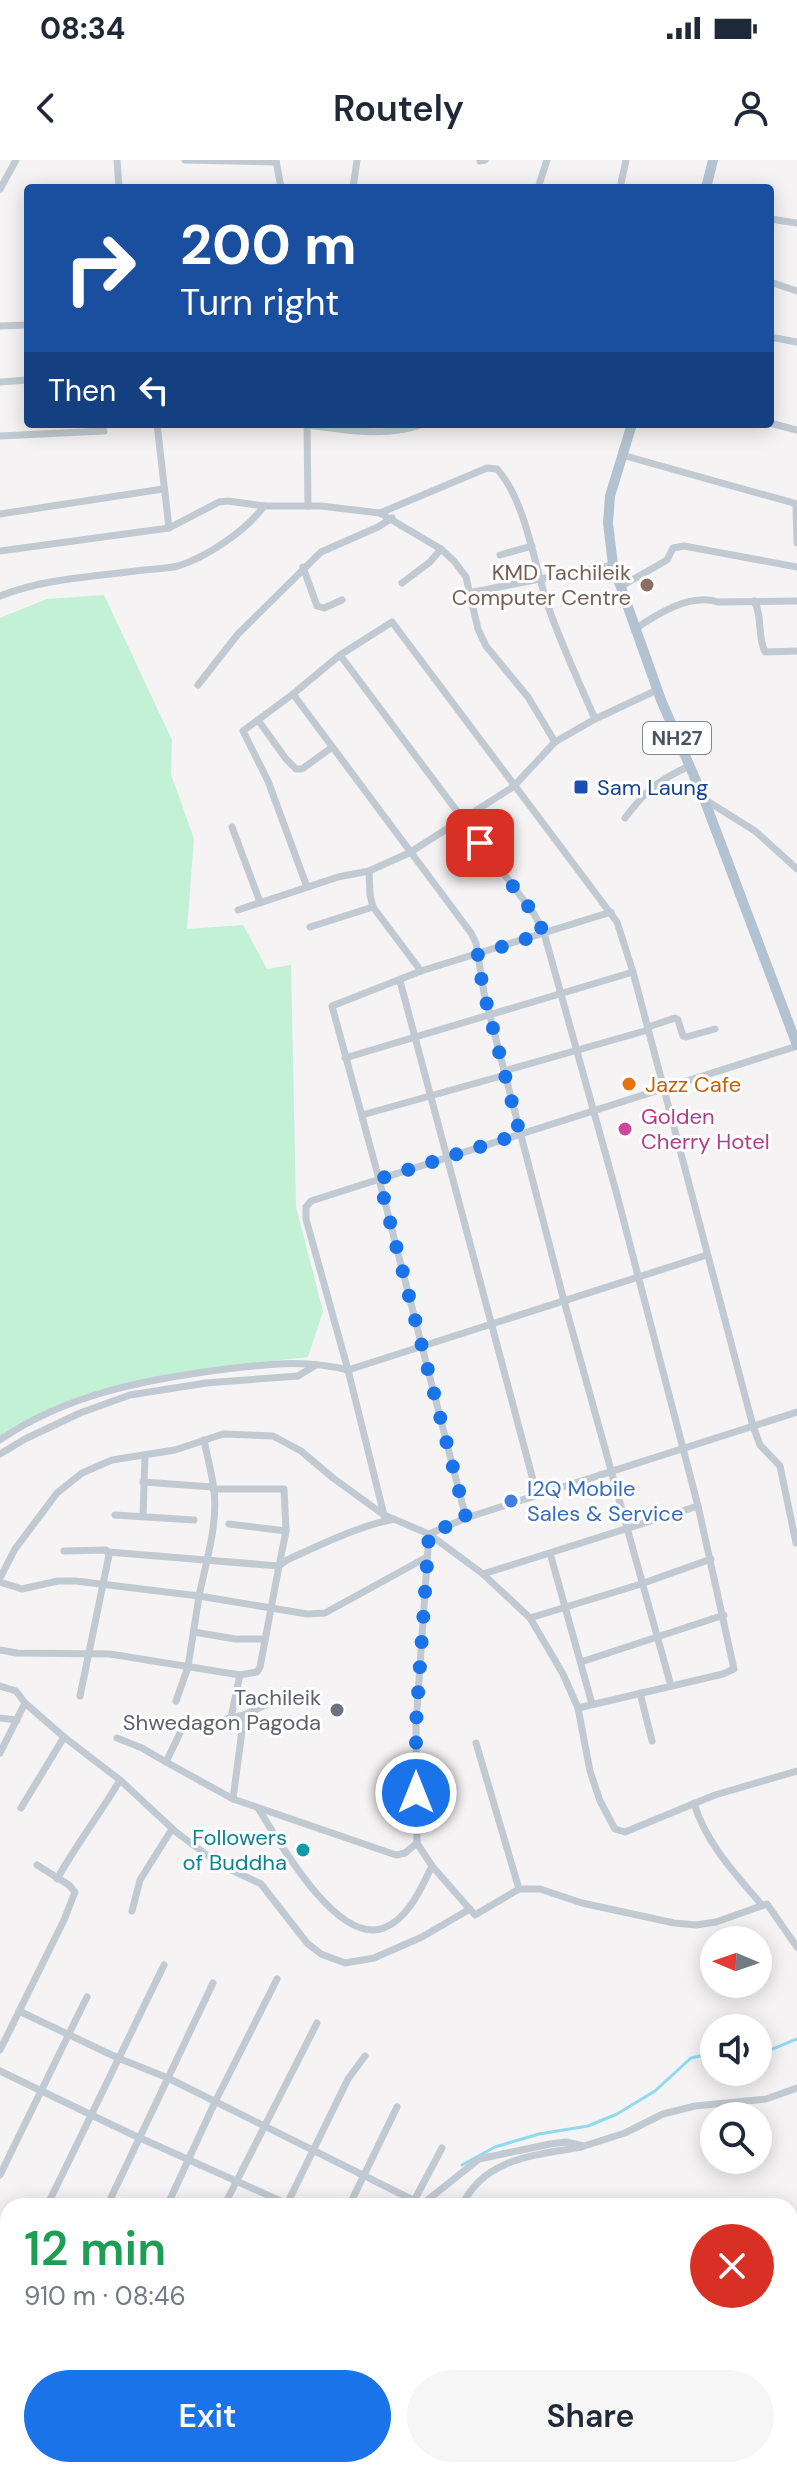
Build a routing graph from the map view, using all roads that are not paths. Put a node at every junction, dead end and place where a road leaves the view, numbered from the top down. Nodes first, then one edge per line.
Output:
1 (16, 160) edge
2 (117, 160) edge
3 (185, 160) edge
4 (357, 160) edge
5 (626, 160) edge
6 (713, 160) edge
7 (276, 161) edge
8 (544, 161) edge
9 (0, 166) edge
10 (10, 169) junction
11 (119, 184) edge
12 (280, 184) edge
13 (354, 184) edge
14 (539, 184) edge
15 (621, 184) edge
16 (707, 184) edge
17 (0, 189) edge
18 (774, 220) edge
19 (797, 223) edge
20 (774, 283) edge
21 (797, 291) edge
22 (24, 325) edge
23 (0, 326) edge
24 (774, 338) edge
25 (797, 342) edge
26 (24, 380) edge
27 (0, 382) edge
28 (774, 424) edge
29 (157, 428) edge
30 (307, 428) edge
31 (329, 428) edge
32 (413, 428) edge
33 (631, 428) edge
34 (797, 430) edge
35 (104, 431) dead end
36 (0, 436) edge
37 (622, 455) junction
38 (163, 489) junction
39 (796, 504) edge
40 (264, 506) junction
41 (308, 506) junction
42 (380, 513) junction
43 (0, 514) edge
44 (392, 518) junction
45 (169, 528) junction
46 (797, 543) edge
47 (532, 546) junction
48 (441, 549) junction
49 (0, 551) edge
50 (500, 555) dead end
51 (613, 565) junction
52 (303, 567) junction
53 (797, 567) edge
54 (540, 578) junction
55 (402, 583) dead end
56 (620, 587) junction
57 (468, 593) junction
58 (0, 596) edge
59 (342, 600) dead end
60 (754, 601) junction
61 (797, 601) edge
62 (635, 629) junction
63 (797, 651) edge
64 (340, 655) junction
65 (198, 685) dead end
66 (657, 690) junction
67 (293, 694) junction
68 (595, 719) junction
69 (258, 720) junction
70 (555, 742) junction
71 (331, 748) junction
72 (689, 766) junction
73 (513, 787) junction
74 (704, 799) junction
75 (625, 818) dead end
76 (462, 819) junction
77 (232, 827) dead end
78 (409, 853) junction
79 (797, 869) edge
80 (369, 871) junction
81 (307, 887) junction
82 (260, 902) junction
83 (373, 907) junction
84 (238, 910) dead end
85 (611, 912) junction
86 (310, 927) dead end
87 (544, 933) junction
88 (477, 955) junction
89 (421, 971) junction
90 (633, 972) junction
91 (400, 981) junction
92 (562, 995) junction
93 (490, 1016) junction
94 (648, 1028) junction
95 (715, 1029) dead end
96 (415, 1038) junction
97 (797, 1046) edge
98 (576, 1051) junction
99 (345, 1058) junction
100 (504, 1073) junction
101 (664, 1088) junction
102 (431, 1096) junction
103 (594, 1112) junction
104 (362, 1115) junction
105 (520, 1134) junction
106 (446, 1158) junction
107 (379, 1179) junction
108 (707, 1255) junction
109 (637, 1278) junction
110 (564, 1301) junction
111 (491, 1325) junction
112 (421, 1347) junction
113 (316, 1365) junction
114 (348, 1370) junction
115 (797, 1412) edge
116 (753, 1426) junction
117 (0, 1440) edge
118 (204, 1440) junction
119 (683, 1450) junction
120 (0, 1454) edge
121 (145, 1455) junction
122 (611, 1472) junction
123 (143, 1482) junction
124 (213, 1488) junction
125 (537, 1495) junction
126 (698, 1506) junction
127 (115, 1515) dead end
128 (143, 1515) junction
129 (384, 1515) junction
130 (466, 1518) junction
131 (395, 1519) junction
132 (194, 1520) dead end
133 (229, 1524) dead end
134 (626, 1529) junction
135 (286, 1531) junction
136 (429, 1534) junction
137 (796, 1543) edge
138 (64, 1551) dead end
139 (108, 1552) junction
140 (550, 1553) junction
141 (427, 1557) junction
142 (711, 1559) junction
143 (206, 1561) junction
144 (279, 1566) junction
145 (483, 1574) junction
146 (0, 1580) edge
147 (103, 1583) junction
148 (641, 1584) junction
149 (199, 1596) junction
150 (566, 1607) junction
151 (270, 1609) junction
152 (724, 1615) junction
153 (530, 1618) junction
154 (194, 1632) junction
155 (657, 1636) junction
156 (264, 1639) junction
157 (0, 1650) edge
158 (88, 1654) junction
159 (581, 1662) junction
160 (188, 1667) junction
161 (240, 1675) junction
162 (0, 1686) edge
163 (671, 1686) junction
164 (640, 1693) junction
165 (80, 1696) dead end
166 (285, 1696) dead end
167 (176, 1701) dead end
168 (25, 1703) junction
169 (592, 1704) junction
170 (578, 1708) junction
171 (244, 1715) junction
172 (231, 1717) junction
173 (0, 1718) edge
174 (17, 1720) junction
175 (64, 1737) junction
176 (117, 1738) dead end
177 (652, 1741) dead end
178 (476, 1743) dead end
179 (0, 1753) edge
180 (166, 1762) junction
181 (797, 1771) edge
182 (120, 1780) junction
183 (233, 1799) junction
184 (694, 1803) junction
185 (21, 1808) dead end
186 (258, 1808) junction
187 (172, 1829) junction
188 (417, 1843) junction
189 (37, 1865) dead end
190 (432, 1866) junction
191 (57, 1879) junction
192 (519, 1889) junction
193 (762, 1905) junction
194 (470, 1909) junction
195 (132, 1911) dead end
196 (797, 1947) edge
197 (164, 1965) dead end
198 (277, 1979) dead end
199 (213, 1983) dead end
200 (87, 1997) dead end
201 (19, 2011) junction
202 (317, 2023) dead end
203 (68, 2035) junction
204 (0, 2050) edge
205 (365, 2056) dead end
206 (118, 2058) junction
207 (0, 2071) edge
208 (168, 2078) junction
209 (797, 2088) edge
210 (41, 2090) junction
211 (215, 2102) junction
212 (397, 2107) dead end
213 (90, 2114) junction
214 (264, 2127) junction
215 (139, 2137) junction
216 (584, 2146) junction
217 (442, 2148) dead end
218 (313, 2151) junction
219 (189, 2160) junction
220 (0, 2175) edge
221 (364, 2175) junction
222 (237, 2181) junction
223 (51, 2198) edge
224 (111, 2198) edge
225 (171, 2198) edge
226 (228, 2198) edge
227 (273, 2198) edge
228 (291, 2198) edge
229 (353, 2198) edge
230 (409, 2198) edge
231 (421, 2198) edge
232 (426, 2198) edge
233 (466, 2198) edge

1 - 10 street
2 - 11 street
3 - 7 street
4 - 13 street
5 - 15 street
6 - 16 main road
7 - 12 street
8 - 14 street
9 - 10 street
10 - 17 street
18 - 19 street
20 - 21 street
22 - 23 street
24 - 25 street
26 - 27 street
28 - 34 street
29 - 38 street
30 - 41 street
31 - 32 street
33 - 37 main road, NH27
35 - 36 street
37 - 39 street
37 - 51 main road, NH27
38 - 43 street
38 - 45 street
39 - 46 street
40 - 41 street
40 - 45 street
40 - 58 street
41 - 42 street
42 - 44 street
42 - 47 street
44 - 48 street
44 - 52 street
45 - 49 street
47 - 50 street
47 - 54 street
48 - 55 street
48 - 57 street
51 - 54 street
51 - 56 main road, NH27
52 - 59 street
52 - 65 street
53 - 56 street
54 - 57 street
54 - 68 street
56 - 62 main road, NH27
57 - 70 street
60 - 61 street
60 - 62 street
60 - 63 street
62 - 66 main road, NH27
64 - 67 street
64 - 73 street
64 - 76 street
66 - 68 street
66 - 72 main road, NH27
67 - 69 street
67 - 71 street
68 - 70 street
69 - 71 street
69 - 81 street
70 - 73 street
71 - 78 street
72 - 74 main road, NH27
72 - 75 street
73 - 76 street
73 - 85 street
74 - 79 street
74 - 97 main road, NH27
76 - 78 street
76 - 87 street
77 - 82 street
78 - 80 street
78 - 88 street
80 - 81 street
80 - 83 street
81 - 82 street
82 - 84 street
83 - 86 street
83 - 89 street
85 - 87 street
85 - 90 street
87 - 88 street
87 - 92 street
88 - 89 street
88 - 93 street
89 - 91 street
90 - 92 street
90 - 94 street
91 - 96 street
91 - 99 street
92 - 93 street
92 - 98 street
93 - 96 street
93 - 100 street
94 - 95 street
94 - 98 street
94 - 101 street
96 - 99 street
96 - 102 street
97 - 101 street
98 - 100 street
98 - 103 street
99 - 104 street
100 - 102 street
100 - 105 street
101 - 103 street
101 - 108 street
102 - 104 street
102 - 106 street
103 - 105 street
103 - 109 street
104 - 107 street
105 - 106 street
105 - 110 street
106 - 107 street
106 - 111 street
107 - 112 street
107 - 114 street
108 - 109 street
108 - 116 street
109 - 110 street
109 - 119 street
110 - 111 street
110 - 122 street
111 - 112 street
111 - 125 street
112 - 114 street
112 - 130 street
113 - 114 street
113 - 117 street
113 - 120 street
114 - 129 street
115 - 116 street
116 - 119 street
116 - 137 street
118 - 121 street
118 - 124 street
118 - 129 street
119 - 122 street
119 - 126 street
121 - 123 street
121 - 146 street
122 - 125 street
122 - 134 street
123 - 124 street
123 - 128 street
124 - 135 street
124 - 143 street
125 - 130 street
126 - 134 street
126 - 142 street
127 - 128 street
128 - 132 street
129 - 131 street
130 - 136 street
131 - 136 street
131 - 144 street
133 - 135 street
134 - 140 street
134 - 148 street
135 - 144 street
136 - 141 street
136 - 145 street
138 - 139 street
139 - 143 street
139 - 147 street
140 - 145 street
140 - 150 street
141 - 151 street
141 - 188 street
142 - 148 street
142 - 152 street
143 - 144 street
143 - 149 street
144 - 151 street
145 - 153 street
146 - 147 street
147 - 149 street
147 - 158 street
148 - 150 street
148 - 155 street
149 - 151 street
149 - 154 street
150 - 153 street
150 - 159 street
151 - 156 street
152 - 155 street
152 - 163 street
153 - 170 street
154 - 156 street
154 - 160 street
155 - 159 street
155 - 163 street
156 - 161 street
157 - 158 street
158 - 160 street
158 - 165 street
159 - 169 street
160 - 161 street
160 - 167 street
161 - 172 street
162 - 168 street
163 - 164 street
164 - 169 street
164 - 177 street
166 - 171 street
168 - 174 street
168 - 175 street
169 - 170 street
170 - 184 street
171 - 172 street
171 - 183 street
172 - 180 street
173 - 174 street
174 - 179 street
175 - 182 street
175 - 185 street
176 - 180 street
178 - 192 street
180 - 183 street
181 - 184 street
182 - 187 street
182 - 191 street
183 - 186 street
184 - 193 street
186 - 188 street
186 - 190 street
187 - 194 street
187 - 195 street
188 - 190 street
189 - 191 street
190 - 194 street
191 - 201 street
192 - 193 street
192 - 194 street
193 - 196 street
197 - 206 street
198 - 211 street
199 - 208 street
200 - 203 street
201 - 203 street
201 - 204 street
202 - 214 street
203 - 206 street
203 - 210 street
205 - 218 street
206 - 208 street
206 - 213 street
207 - 210 street
208 - 211 street
208 - 215 street
209 - 216 street
210 - 213 street
210 - 220 street
211 - 214 street
211 - 219 street
212 - 221 street
213 - 215 street
213 - 223 street
214 - 218 street
214 - 222 street
215 - 219 street
215 - 224 street
216 - 232 street
216 - 233 street
217 - 231 street
218 - 221 street
218 - 228 street
219 - 222 street
219 - 225 street
221 - 229 street
221 - 230 street
222 - 226 street
222 - 227 street

